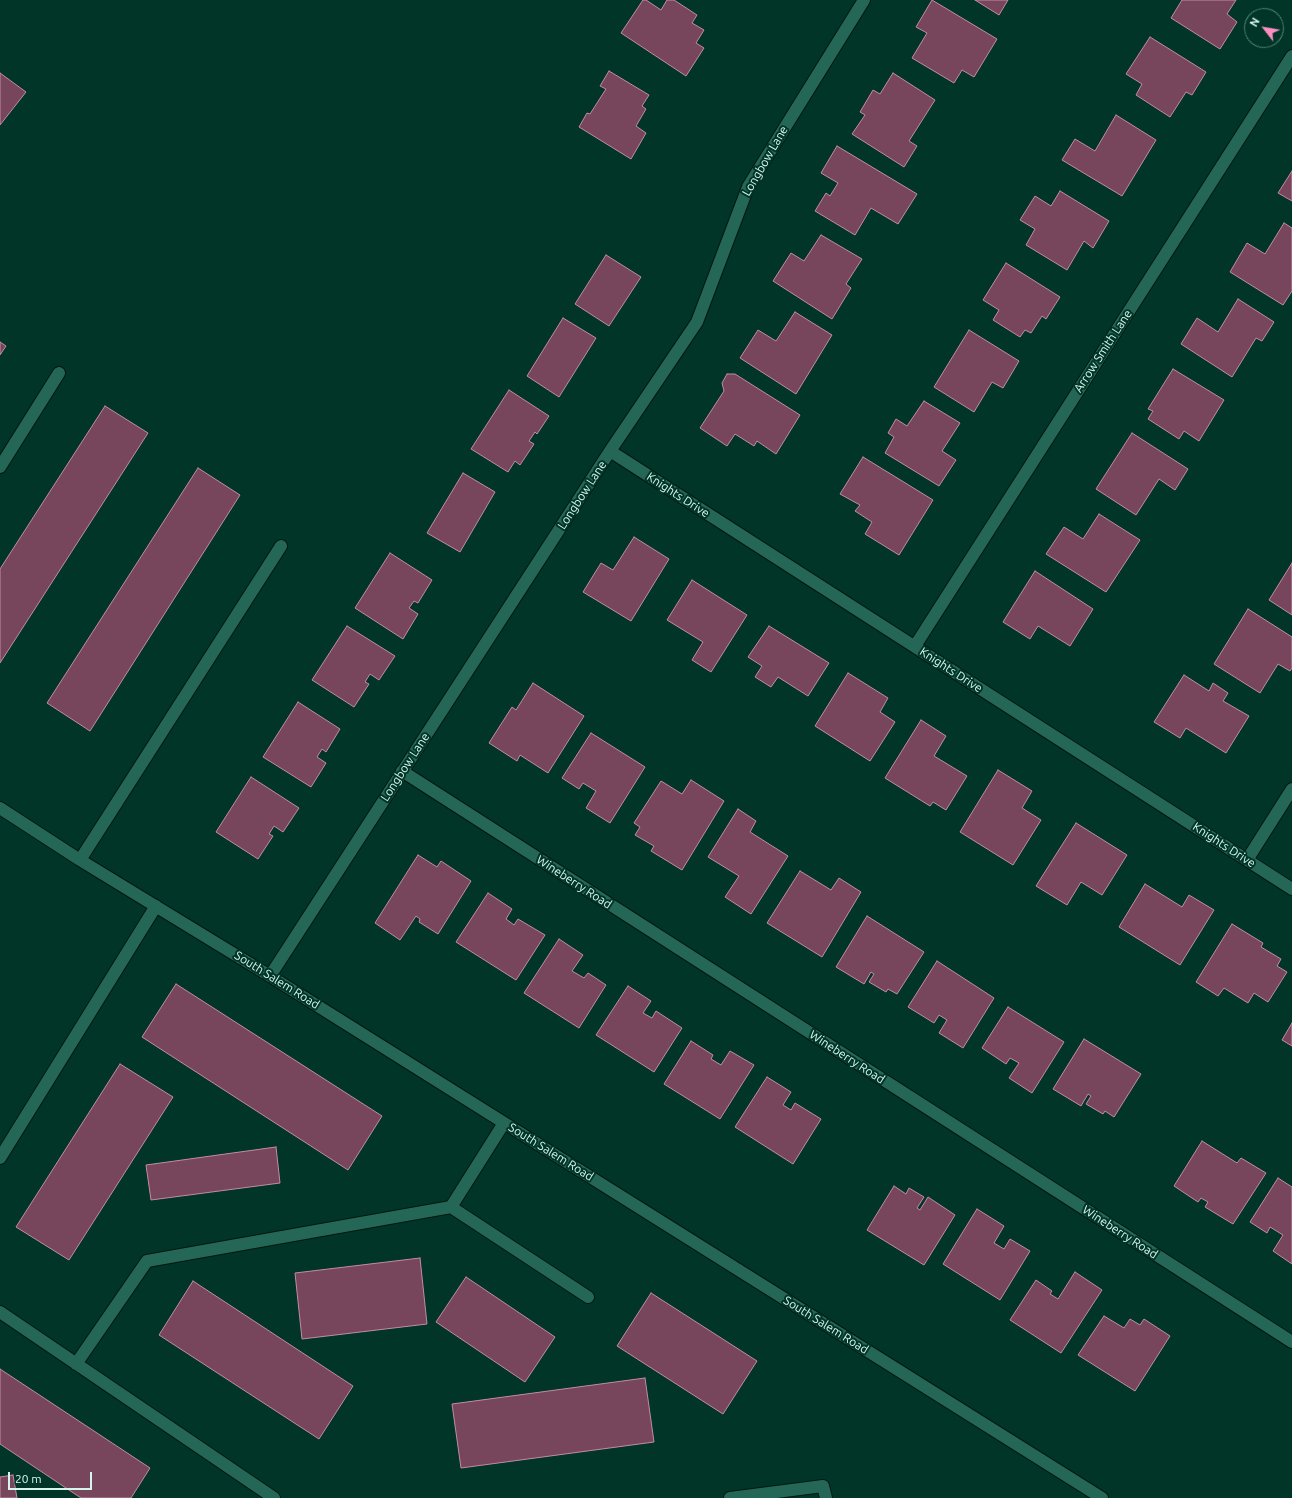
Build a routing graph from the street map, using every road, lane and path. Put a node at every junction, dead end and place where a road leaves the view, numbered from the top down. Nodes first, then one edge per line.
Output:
1 (864, 0) edge
2 (1292, 56) edge
3 (59, 374) dead end
4 (610, 451) junction
5 (0, 467) edge
6 (281, 546) dead end
7 (915, 646) junction
8 (402, 772) junction
9 (1292, 789) edge
10 (0, 808) edge
11 (80, 860) junction
12 (1247, 860) junction
13 (1292, 888) edge
14 (156, 906) junction
15 (270, 976) junction
16 (504, 1123) junction
17 (0, 1158) edge
18 (451, 1207) junction
19 (588, 1297) dead end
20 (0, 1312) edge
21 (1292, 1342) edge
22 (76, 1364) junction
23 (274, 1498) edge
24 (730, 1498) edge
25 (826, 1498) edge
26 (1102, 1498) edge

1 - 4 street, Longbow Lane
2 - 7 street, Arrow Smith Lane
3 - 5 street
4 - 7 street, Knights Drive
4 - 8 street, Longbow Lane
6 - 11 street
7 - 12 street, Knights Drive
8 - 15 street, Longbow Lane
8 - 21 street, Wineberry Road
9 - 12 street
10 - 11 street, South Salem Road
11 - 14 street, South Salem Road
12 - 13 street, Knights Drive
14 - 15 street, South Salem Road
14 - 17 street
15 - 16 street, South Salem Road
16 - 18 street
16 - 26 street, South Salem Road
18 - 19 street
18 - 22 street
20 - 22 street
22 - 23 street
24 - 25 street

